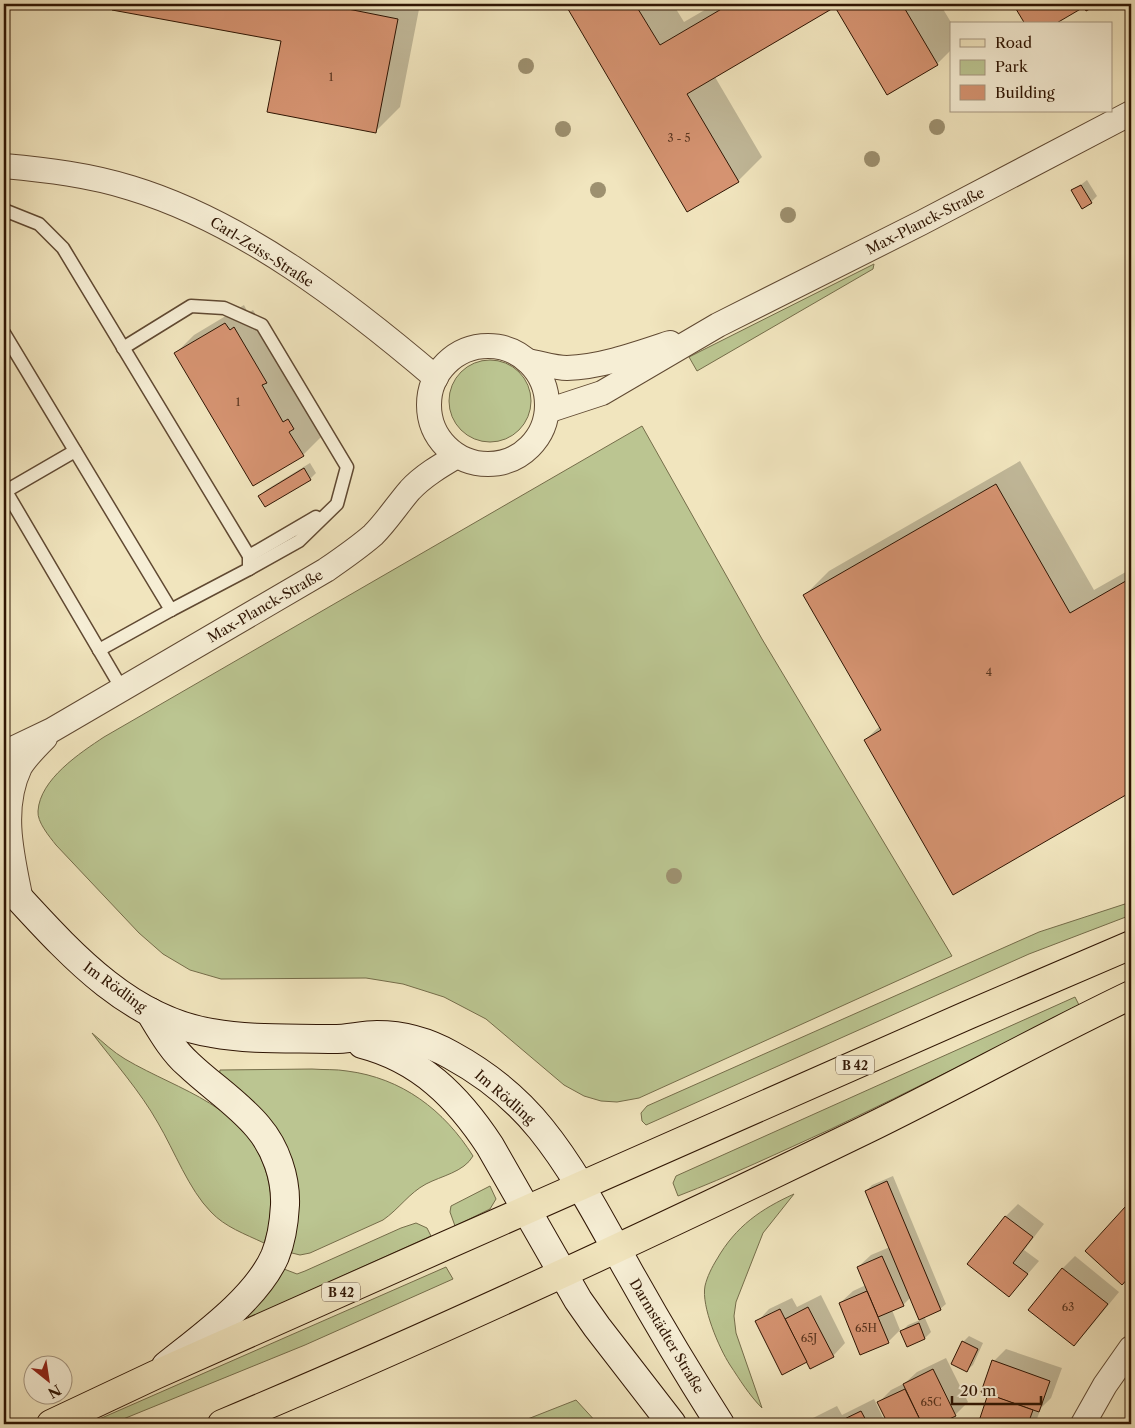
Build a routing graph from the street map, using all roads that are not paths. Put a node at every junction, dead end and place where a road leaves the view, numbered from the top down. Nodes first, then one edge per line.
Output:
1 (1131, 113) edge
2 (4, 166) edge
3 (4, 210) edge
4 (718, 325) junction
5 (4, 333) edge
6 (124, 348) junction
7 (528, 361) junction
8 (436, 378) junction
9 (547, 410) junction
10 (75, 451) junction
11 (457, 456) junction
12 (5, 490) edge
13 (249, 563) junction
14 (171, 610) junction
15 (99, 650) junction
16 (122, 689) junction
17 (52, 730) junction
18 (4, 753) edge
19 (12, 891) edge
20 (1131, 945) edge
21 (1131, 995) edge
22 (150, 1012) junction
23 (346, 1040) junction
24 (580, 1187) junction
25 (527, 1210) junction
26 (616, 1248) junction
27 (562, 1273) junction
28 (1131, 1348) edge
29 (155, 1375) junction
30 (51, 1424) edge
31 (222, 1424) edge
32 (672, 1424) edge
33 (720, 1424) edge
34 (1083, 1424) edge

1 - 4 street, Max-Planck-Straße
2 - 8 street, Carl-Zeiss-Straße
3 - 6 lane
4 - 7 street, Max-Planck-Straße
4 - 9 street, Max-Planck-Straße
5 - 10 lane
6 - 13 lane
6 - 13 lane
7 - 8 street
7 - 9 street
8 - 11 street
9 - 11 street
10 - 12 lane
10 - 14 lane
11 - 16 street, Max-Planck-Straße
12 - 15 lane
13 - 14 lane
14 - 15 lane
15 - 16 lane
16 - 17 street, Max-Planck-Straße
17 - 18 street, Max-Planck-Straße
17 - 19 street, Max-Planck-Straße
19 - 22 street, Im Rödling
20 - 24 main road, B 42
21 - 26 main road
22 - 23 street, Im Rödling
22 - 29 street
23 - 24 street, Im Rödling
23 - 25 street, Im Rödling
24 - 25 main road, B 42
24 - 26 street, Im Rödling
25 - 27 street, Im Rödling
25 - 29 main road, B 42
26 - 27 main road
26 - 33 street, Darmstädter Straße
27 - 31 main road
27 - 32 street
28 - 34 street
29 - 30 main road, B 42

